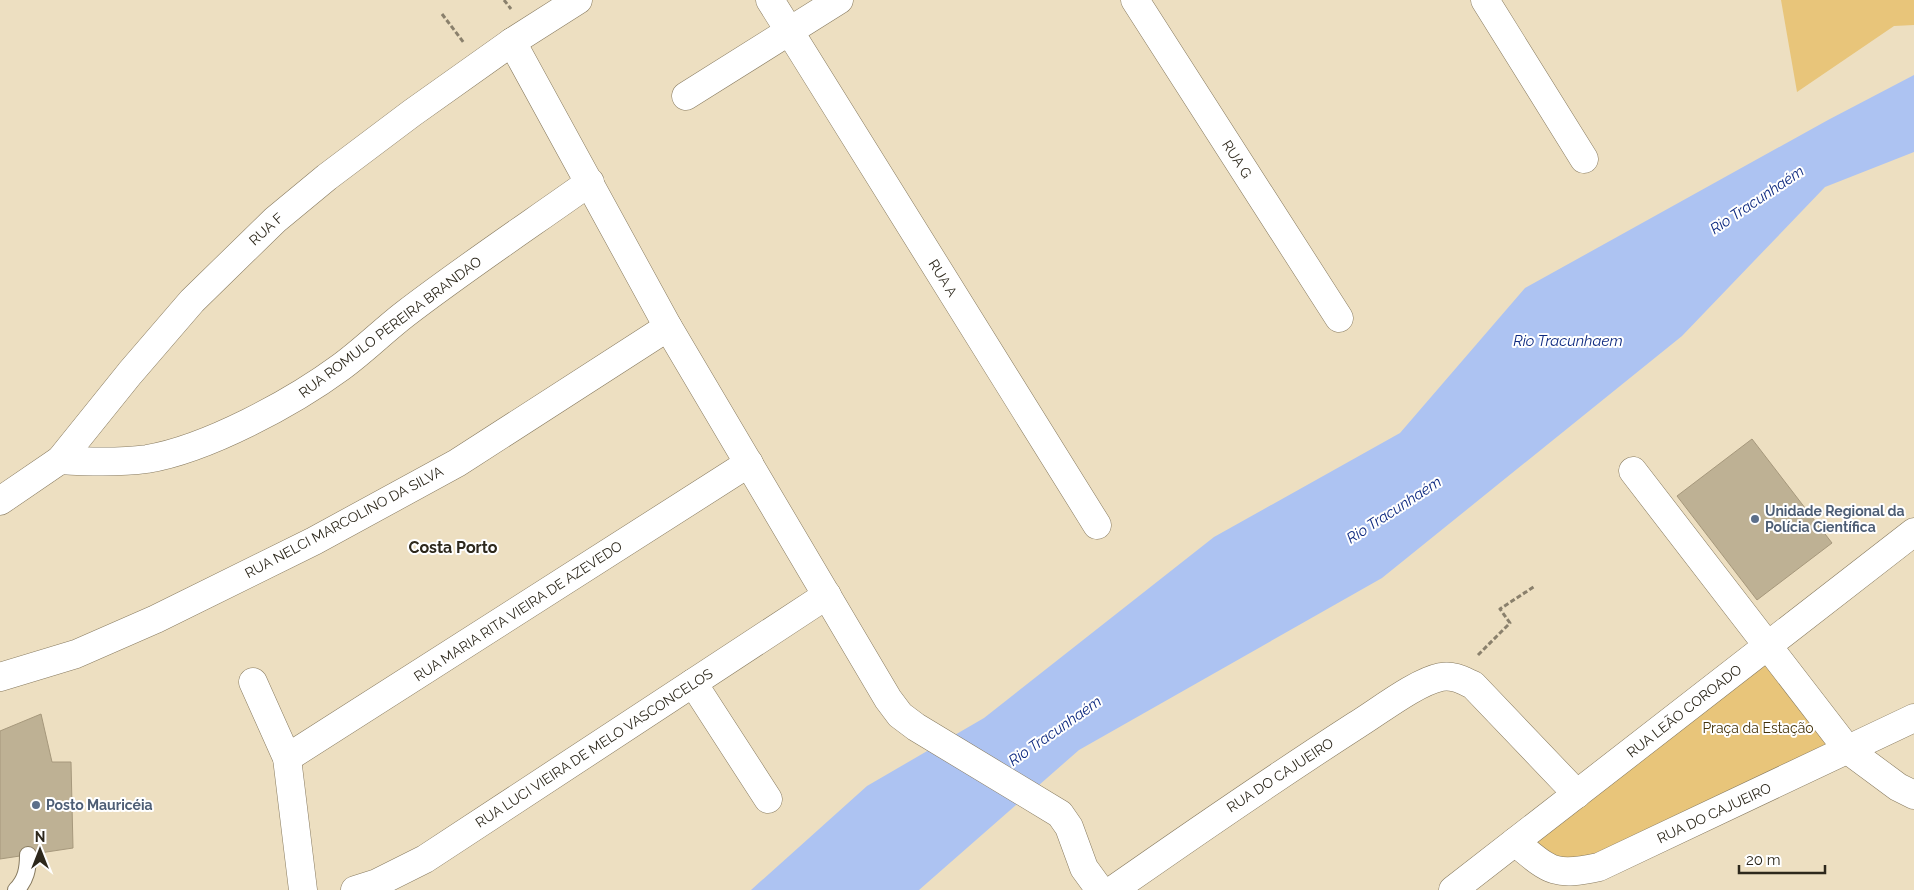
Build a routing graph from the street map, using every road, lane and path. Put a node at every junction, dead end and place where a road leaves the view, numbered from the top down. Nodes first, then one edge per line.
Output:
1 (578, 0) edge
2 (770, 0) edge
3 (840, 0) edge
4 (1135, 0) edge
5 (1485, 0) edge
6 (442, 14) dead end
7 (790, 31) junction
8 (512, 42) junction
9 (479, 64) junction
10 (686, 96) dead end
11 (1584, 159) dead end
12 (590, 182) junction
13 (1339, 318) dead end
14 (668, 327) junction
15 (60, 460) junction
16 (749, 463) junction
17 (1633, 471) dead end
18 (0, 501) edge
19 (1097, 525) dead end
20 (1914, 532) edge
21 (1535, 586) dead end
22 (827, 595) junction
23 (1768, 647) junction
24 (0, 677) edge
25 (1456, 677) junction
26 (253, 682) dead end
27 (693, 683) junction
28 (1914, 718) edge
29 (1848, 750) junction
30 (287, 758) junction
31 (1576, 794) junction
32 (1914, 795) edge
33 (768, 799) dead end
34 (1515, 842) junction
35 (28, 855) dead end
36 (16, 890) edge
37 (304, 890) edge
38 (355, 890) edge
39 (1100, 890) edge
40 (1113, 890) edge
41 (1453, 890) edge

1 - 8 street, RUA F
2 - 7 street, RUA A
3 - 7 street
4 - 13 street, RUA G
5 - 11 street
6 - 9 path
7 - 10 street
7 - 19 street, RUA A
8 - 9 street, RUA F
8 - 12 street
9 - 15 street, RUA F
12 - 14 street
12 - 15 street, RUA ROMULO PEREIRA BRANDAO
14 - 16 street
14 - 24 street, RUA NELCI MARCOLINO DA SILVA
15 - 18 street, RUA F
16 - 22 street
16 - 30 street, RUA MARIA RITA VIEIRA DE AZEVEDO
17 - 23 street
20 - 23 street, RUA LEÃO COROADO
21 - 25 path
22 - 27 street, RUA LUCI VIEIRA DE MELO VASCONCELOS
22 - 39 street
23 - 29 street
23 - 31 street, RUA LEÃO COROADO
25 - 31 street
25 - 40 street, RUA DO CAJUEIRO
26 - 30 street
27 - 33 street
27 - 38 street, RUA LUCI VIEIRA DE MELO VASCONCELOS
28 - 29 street, RUA DO CAJUEIRO
29 - 32 street
29 - 34 street, RUA DO CAJUEIRO
30 - 37 street
31 - 34 street, RUA LEÃO COROADO
34 - 41 street, RUA LEÃO COROADO
35 - 36 lane

